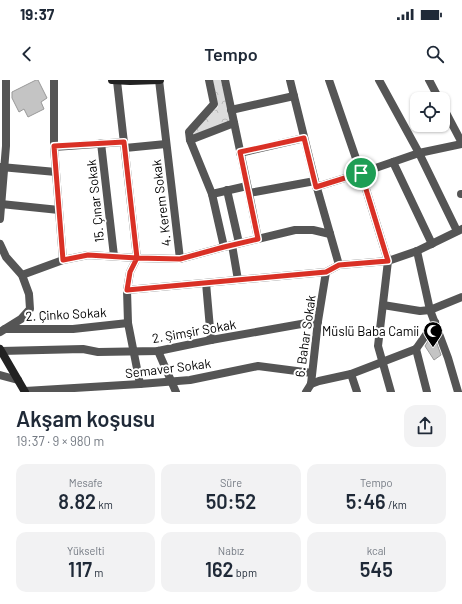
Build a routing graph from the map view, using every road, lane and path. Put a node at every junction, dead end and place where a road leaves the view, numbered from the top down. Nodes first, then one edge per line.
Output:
1 (6, 80) edge
2 (54, 80) edge
3 (114, 80) edge
4 (160, 80) edge
5 (209, 80) edge
6 (225, 80) edge
7 (290, 80) edge
8 (329, 80) edge
9 (379, 80) edge
10 (429, 80) edge
11 (130, 81) edge
12 (435, 92) edge
13 (294, 96) junction
14 (214, 104) junction
15 (231, 106) junction
16 (3, 117) edge
17 (450, 121) edge
18 (234, 123) junction
19 (304, 138) junction
20 (190, 140) junction
21 (101, 143) junction
22 (166, 144) junction
23 (462, 144) edge
24 (124, 145) junction
25 (54, 146) junction
26 (240, 152) junction
27 (419, 153) junction
28 (393, 162) junction
29 (2, 167) edge
30 (56, 172) junction
31 (361, 173) junction
32 (315, 184) junction
33 (227, 190) junction
34 (248, 190) junction
35 (212, 194) junction
36 (1, 200) edge
37 (59, 210) junction
38 (0, 219) edge
39 (460, 230) edge
40 (330, 234) junction
41 (258, 239) junction
42 (0, 244) edge
43 (236, 244) junction
44 (432, 244) junction
45 (224, 247) junction
46 (417, 251) junction
47 (114, 256) junction
48 (137, 258) junction
49 (180, 259) junction
50 (63, 260) junction
51 (388, 261) junction
52 (339, 265) junction
53 (326, 272) junction
54 (22, 275) junction
55 (238, 280) junction
56 (206, 283) junction
57 (127, 290) junction
58 (462, 297) edge
59 (383, 305) junction
60 (430, 310) junction
61 (128, 322) junction
62 (318, 322) junction
63 (435, 322) junction
64 (2, 330) edge
65 (211, 340) junction
66 (416, 349) junction
67 (0, 350) edge
68 (158, 351) junction
69 (134, 352) junction
70 (383, 362) junction
71 (312, 373) junction
72 (0, 374) edge
73 (352, 374) junction
74 (18, 380) junction
75 (171, 381) junction
76 (140, 384) junction
77 (311, 384) junction
78 (25, 392) edge
79 (176, 392) edge
80 (306, 392) edge
81 (356, 392) edge
82 (391, 392) edge
83 (427, 392) edge
84 (458, 392) edge

1 - 16 street
2 - 25 street
3 - 11 main road
3 - 24 street
4 - 11 main road
4 - 22 street, 4. Kerem Sokak
5 - 14 street
6 - 15 street
7 - 13 street
8 - 31 street
9 - 27 street
10 - 12 street
13 - 15 street
13 - 19 street
14 - 15 street
14 - 20 street
15 - 18 street
16 - 29 street
17 - 23 street
18 - 20 street
18 - 26 street
19 - 26 street
19 - 32 street
20 - 35 street
21 - 24 street, 4. Kerem Sokak
21 - 25 street, 4. Kerem Sokak
21 - 47 street, 15. Çınar Sokak
22 - 24 street, 4. Kerem Sokak
22 - 49 street, 4. Kerem Sokak
23 - 27 street
24 - 48 street
25 - 30 street
26 - 34 street
27 - 28 street
27 - 39 street
28 - 31 street
28 - 44 street
29 - 30 street
29 - 36 street
30 - 37 street
31 - 32 street
31 - 51 street
32 - 34 street
32 - 40 street
33 - 34 street
33 - 35 street
33 - 43 street
34 - 41 street
35 - 45 street
36 - 37 street
36 - 38 street
37 - 50 street
39 - 44 street
40 - 41 street
40 - 52 street
41 - 43 street
42 - 54 street
43 - 45 street
43 - 55 street
44 - 46 street
45 - 49 street
46 - 51 street
46 - 60 street
47 - 48 street
47 - 50 street
48 - 49 street
48 - 57 street
50 - 54 street
51 - 52 street
51 - 59 street
52 - 53 street
53 - 55 street
53 - 62 street, 6. Bahar Sokak
54 - 64 street
55 - 56 street
56 - 57 street
56 - 65 street
57 - 61 street
58 - 60 street
59 - 60 street
59 - 70 street
60 - 63 street
61 - 64 street, 2. Çinko Sokak
61 - 69 street
62 - 65 street, 2. Şimşir Sokak
62 - 71 street, 6. Bahar Sokak
63 - 66 street
63 - 84 street
65 - 68 street, 2. Şimşir Sokak
66 - 70 street
66 - 83 street
67 - 69 street, 2. Şimşir Sokak
67 - 74 main road
68 - 69 street, 2. Şimşir Sokak
68 - 75 street
69 - 76 street
70 - 73 street
70 - 82 street
71 - 75 street, Semaver Sokak
71 - 77 street, 6. Bahar Sokak
72 - 74 street
73 - 77 street
73 - 81 street
74 - 78 main road
75 - 76 street, Semaver Sokak
75 - 79 street
76 - 78 street, Semaver Sokak
77 - 80 street, 6. Bahar Sokak

